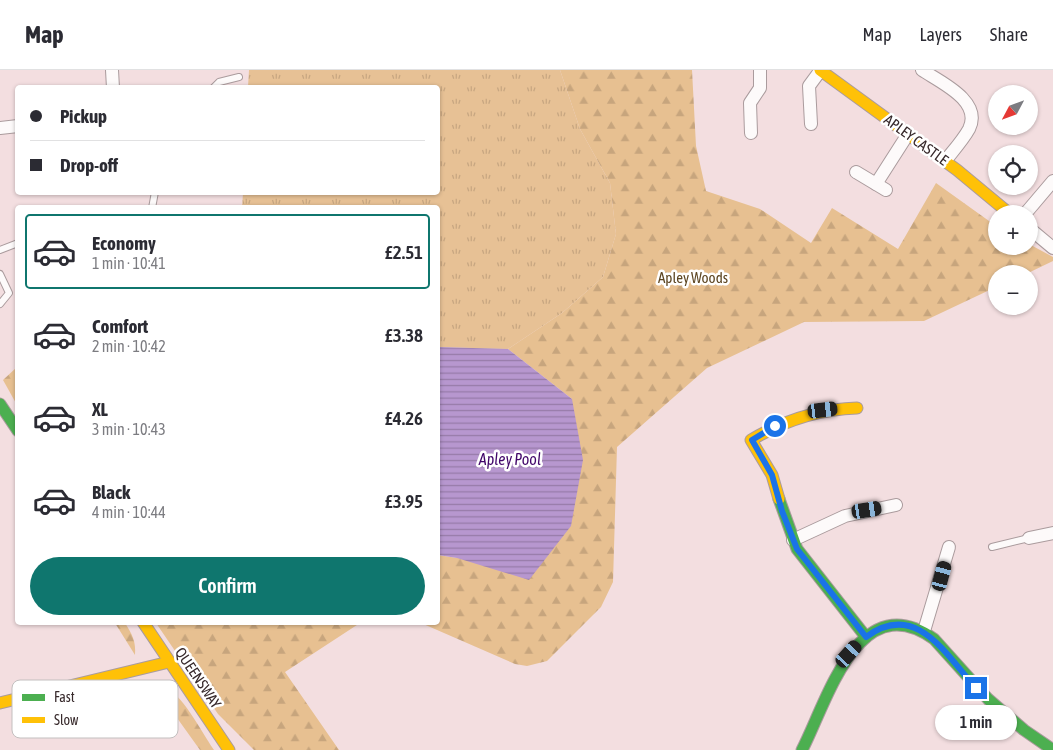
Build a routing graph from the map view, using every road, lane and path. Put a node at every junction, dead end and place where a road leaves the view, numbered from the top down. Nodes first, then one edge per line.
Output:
1 (112, 70) edge
2 (760, 70) edge
3 (820, 70) edge
4 (922, 70) edge
5 (239, 76) dead end
6 (113, 85) edge
7 (216, 85) edge
8 (811, 124) dead end
9 (15, 126) edge
10 (0, 128) edge
11 (751, 133) dead end
12 (908, 134) junction
13 (945, 161) junction
14 (856, 172) dead end
15 (1053, 181) edge
16 (999, 205) edge
17 (1033, 205) edge
18 (1038, 236) edge
19 (15, 244) edge
20 (1053, 248) edge
21 (0, 250) edge
22 (0, 274) edge
23 (0, 304) edge
24 (0, 404) edge
25 (857, 408) dead end
26 (15, 426) edge
27 (896, 505) dead end
28 (1052, 537) edge
29 (1029, 538) joint
30 (793, 540) junction
31 (950, 547) dead end
32 (992, 547) dead end
33 (145, 625) edge
34 (924, 632) junction
35 (866, 637) junction
36 (170, 662) junction
37 (95, 680) edge
38 (1038, 746) edge
39 (229, 750) edge
40 (802, 750) edge
41 (1052, 750) edge

1 - 6 street
2 - 11 street
3 - 8 street
3 - 12 street, APLEY CASTLE
4 - 13 street
5 - 7 lane
9 - 10 street
12 - 13 street, APLEY CASTLE
12 - 14 street
13 - 16 street, APLEY CASTLE
15 - 17 street
18 - 20 street
19 - 21 lane
22 - 23 lane
24 - 26 street
25 - 30 street
27 - 30 street
28 - 29 street
29 - 32 lane
30 - 35 street
31 - 34 street
33 - 36 street, QUEENSWAY
34 - 35 street
34 - 38 street
35 - 40 street
36 - 37 street
36 - 39 street, QUEENSWAY
38 - 41 street

